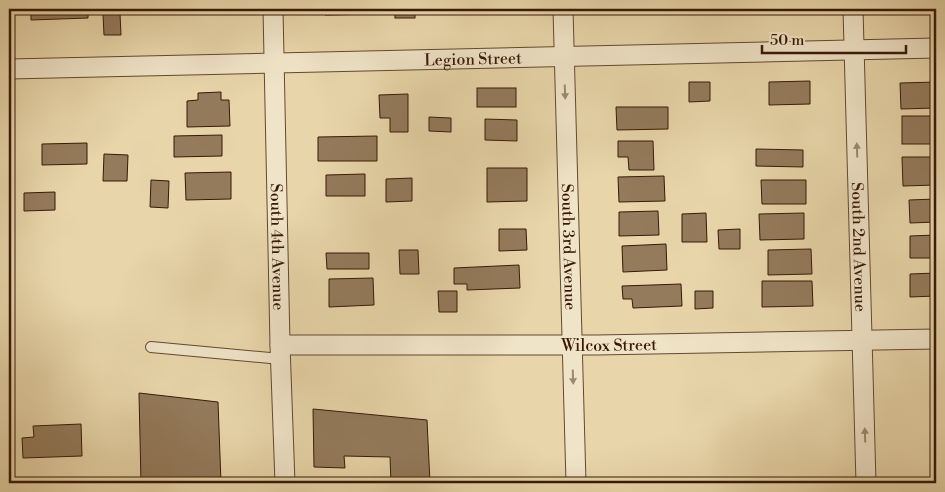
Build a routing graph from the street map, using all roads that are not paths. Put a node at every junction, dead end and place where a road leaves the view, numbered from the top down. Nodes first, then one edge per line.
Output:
1 (273, 9) edge
2 (563, 9) edge
3 (853, 9) edge
4 (936, 48) edge
5 (854, 50) junction
6 (564, 56) junction
7 (274, 62) junction
8 (9, 68) edge
9 (936, 340) edge
10 (862, 341) junction
11 (572, 345) junction
12 (151, 347) dead end
13 (281, 352) junction
14 (285, 483) edge
15 (576, 483) edge
16 (866, 483) edge

1 - 7 street, South 4th Avenue
2 - 6 street, South 3rd Avenue
3 - 5 street, South 2nd Avenue
4 - 5 street, Legion Street
5 - 6 street, Legion Street
10 -> 5 street, South 2nd Avenue
6 - 7 street, Legion Street
6 -> 11 street, South 3rd Avenue
7 - 8 street, Legion Street
7 - 13 street, South 4th Avenue
9 - 10 street, Wilcox Street
10 - 11 street, Wilcox Street
16 -> 10 street, South 2nd Avenue
11 - 13 street, Wilcox Street
11 -> 15 street, South 3rd Avenue
12 - 13 lane
13 - 14 street, South 4th Avenue

